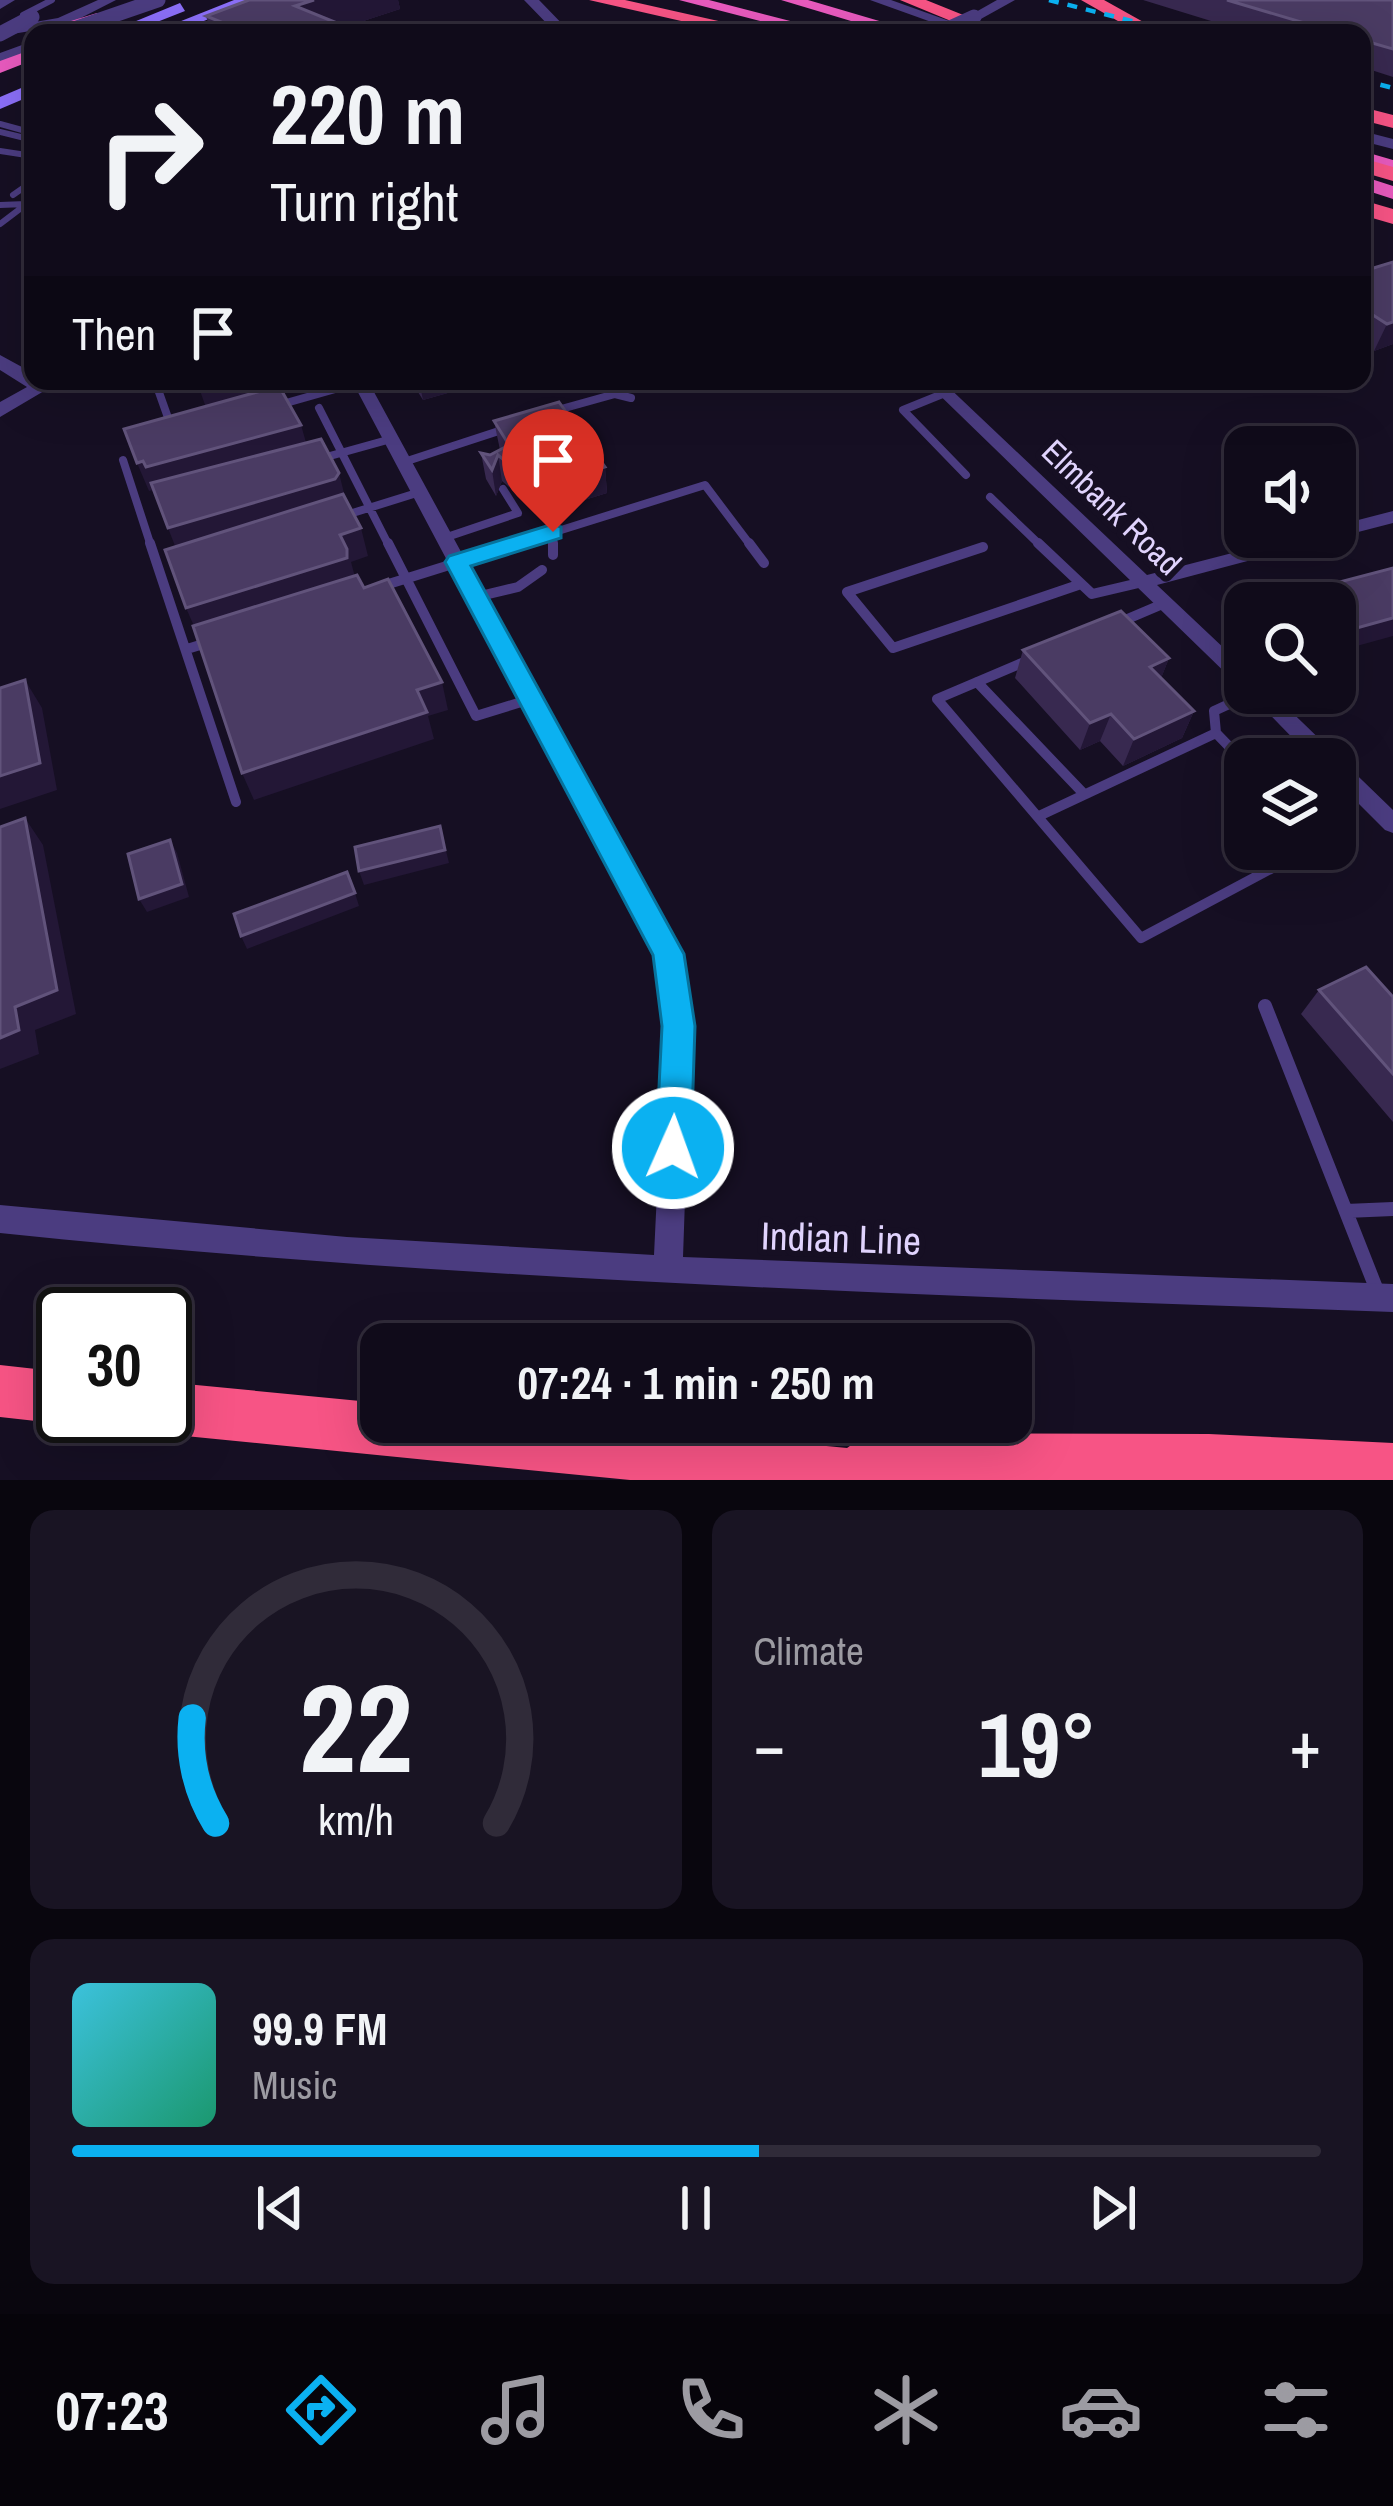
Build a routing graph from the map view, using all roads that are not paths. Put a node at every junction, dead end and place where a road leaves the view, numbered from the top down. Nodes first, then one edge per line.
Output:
1 (52, 0) edge
2 (68, 0) edge
3 (109, 0) edge
4 (140, 0) edge
5 (158, 0) edge
6 (248, 0) edge
7 (260, 0) edge
8 (598, 0) edge
9 (687, 0) edge
10 (752, 0) edge
11 (789, 0) edge
12 (846, 0) edge
13 (877, 0) edge
14 (910, 0) edge
15 (1008, 0) edge
16 (1090, 0) edge
17 (210, 6) edge
18 (33, 24) edge
19 (34, 24) edge
20 (39, 24) edge
21 (51, 24) edge
22 (83, 24) edge
23 (88, 24) edge
24 (95, 24) edge
25 (147, 24) edge
26 (176, 24) edge
27 (717, 24) edge
28 (790, 24) edge
29 (838, 24) edge
30 (878, 24) edge
31 (914, 24) edge
32 (971, 24) edge
33 (974, 24) edge
34 (976, 24) edge
35 (1136, 24) edge
36 (36, 390) edge
37 (158, 390) edge
38 (331, 390) edge
39 (364, 390) edge
40 (934, 390) edge
41 (942, 390) edge
42 (631, 398) dead end
43 (274, 406) edge
44 (319, 408) dead end
45 (0, 411) edge
46 (569, 416) edge
47 (526, 425) edge
48 (194, 428) edge
49 (392, 439) junction
50 (472, 442) junction
51 (346, 452) junction
52 (482, 458) edge
53 (122, 460) edge
54 (404, 462) junction
55 (301, 464) edge
56 (966, 475) dead end
57 (503, 489) dead end
58 (420, 493) junction
59 (990, 497) dead end
60 (374, 507) junction
61 (1393, 517) edge
62 (332, 520) edge
63 (1356, 527) edge
64 (553, 532) junction
65 (444, 538) junction
66 (983, 548) dead end
67 (553, 555) dead end
68 (1236, 558) edge
69 (457, 562) junction
70 (764, 563) dead end
71 (184, 566) edge
72 (542, 570) dead end
73 (162, 572) junction
74 (409, 577) junction
75 (1143, 582) junction
76 (1082, 584) junction
77 (364, 592) edge
78 (476, 597) junction
79 (1165, 604) junction
80 (1122, 621) junction
81 (1102, 630) edge
82 (1136, 634) edge
83 (232, 635) edge
84 (187, 650) junction
85 (1040, 656) edge
86 (1224, 660) edge
87 (977, 682) junction
88 (531, 699) junction
89 (1224, 707) edge
90 (1279, 714) edge
91 (1216, 734) junction
92 (1304, 738) edge
93 (1224, 742) edge
94 (1356, 788) edge
95 (1084, 794) junction
96 (236, 802) dead end
97 (1039, 816) junction
98 (1393, 824) edge
99 (1269, 870) edge
100 (1265, 1006) dead end
101 (1393, 1209) edge
102 (1346, 1210) junction
103 (0, 1220) edge
104 (668, 1270) junction
105 (1386, 1298) edge
106 (0, 1391) edge
107 (36, 1395) edge
108 (192, 1411) edge
109 (703, 1459) junction
110 (1393, 1470) edge
111 (902, 1480) edge

1 - 18 lane
2 - 19 street
3 - 21 street
4 - 20 highway
4 - 22 street, bridge
4 - 24 highway
5 - 23 street, bridge
6 - 17 main road
7 - 17 highway
8 - 27 highway
9 - 28 highway
10 - 29 highway
11 - 30 highway
12 - 31 highway
13 - 32 street
14 - 33 highway
15 - 34 street
16 - 35 highway
17 - 25 main road
17 - 26 main road
36 - 45 street
37 - 48 lane
38 - 43 lane
39 - 49 street
40 - 56 lane
41 - 75 street, Elmbank Road
42 - 46 lane
44 - 51 lane
47 - 50 lane
49 - 51 lane
49 - 54 street
50 - 52 lane
50 - 54 lane
51 - 55 lane
51 - 60 lane
53 - 73 lane
54 - 58 street
57 - 65 lane
58 - 60 lane
58 - 65 street
59 - 76 lane
60 - 62 lane
60 - 74 lane
61 - 63 street
64 - 67 lane
64 - 69 lane
64 - 70 lane
65 - 69 street
66 - 76 lane
68 - 75 street
69 - 74 lane
69 - 78 street
71 - 73 lane
72 - 78 lane
73 - 84 lane
74 - 77 lane
74 - 88 lane
75 - 76 lane
75 - 79 street, Elmbank Road
78 - 88 street
79 - 80 lane
79 - 86 street, Elmbank Road
80 - 81 lane
80 - 82 lane
83 - 84 lane
84 - 96 lane
85 - 87 lane
87 - 95 lane
87 - 97 lane
88 - 104 street
89 - 91 lane
90 - 92 street
91 - 93 lane
91 - 95 lane
94 - 98 street
95 - 97 lane
97 - 99 lane
100 - 102 lane
101 - 102 lane
102 - 105 lane
103 - 104 street, Indian Line
104 - 105 street, Indian Line
106 - 107 highway
108 - 109 highway
109 - 110 highway
109 - 111 highway

